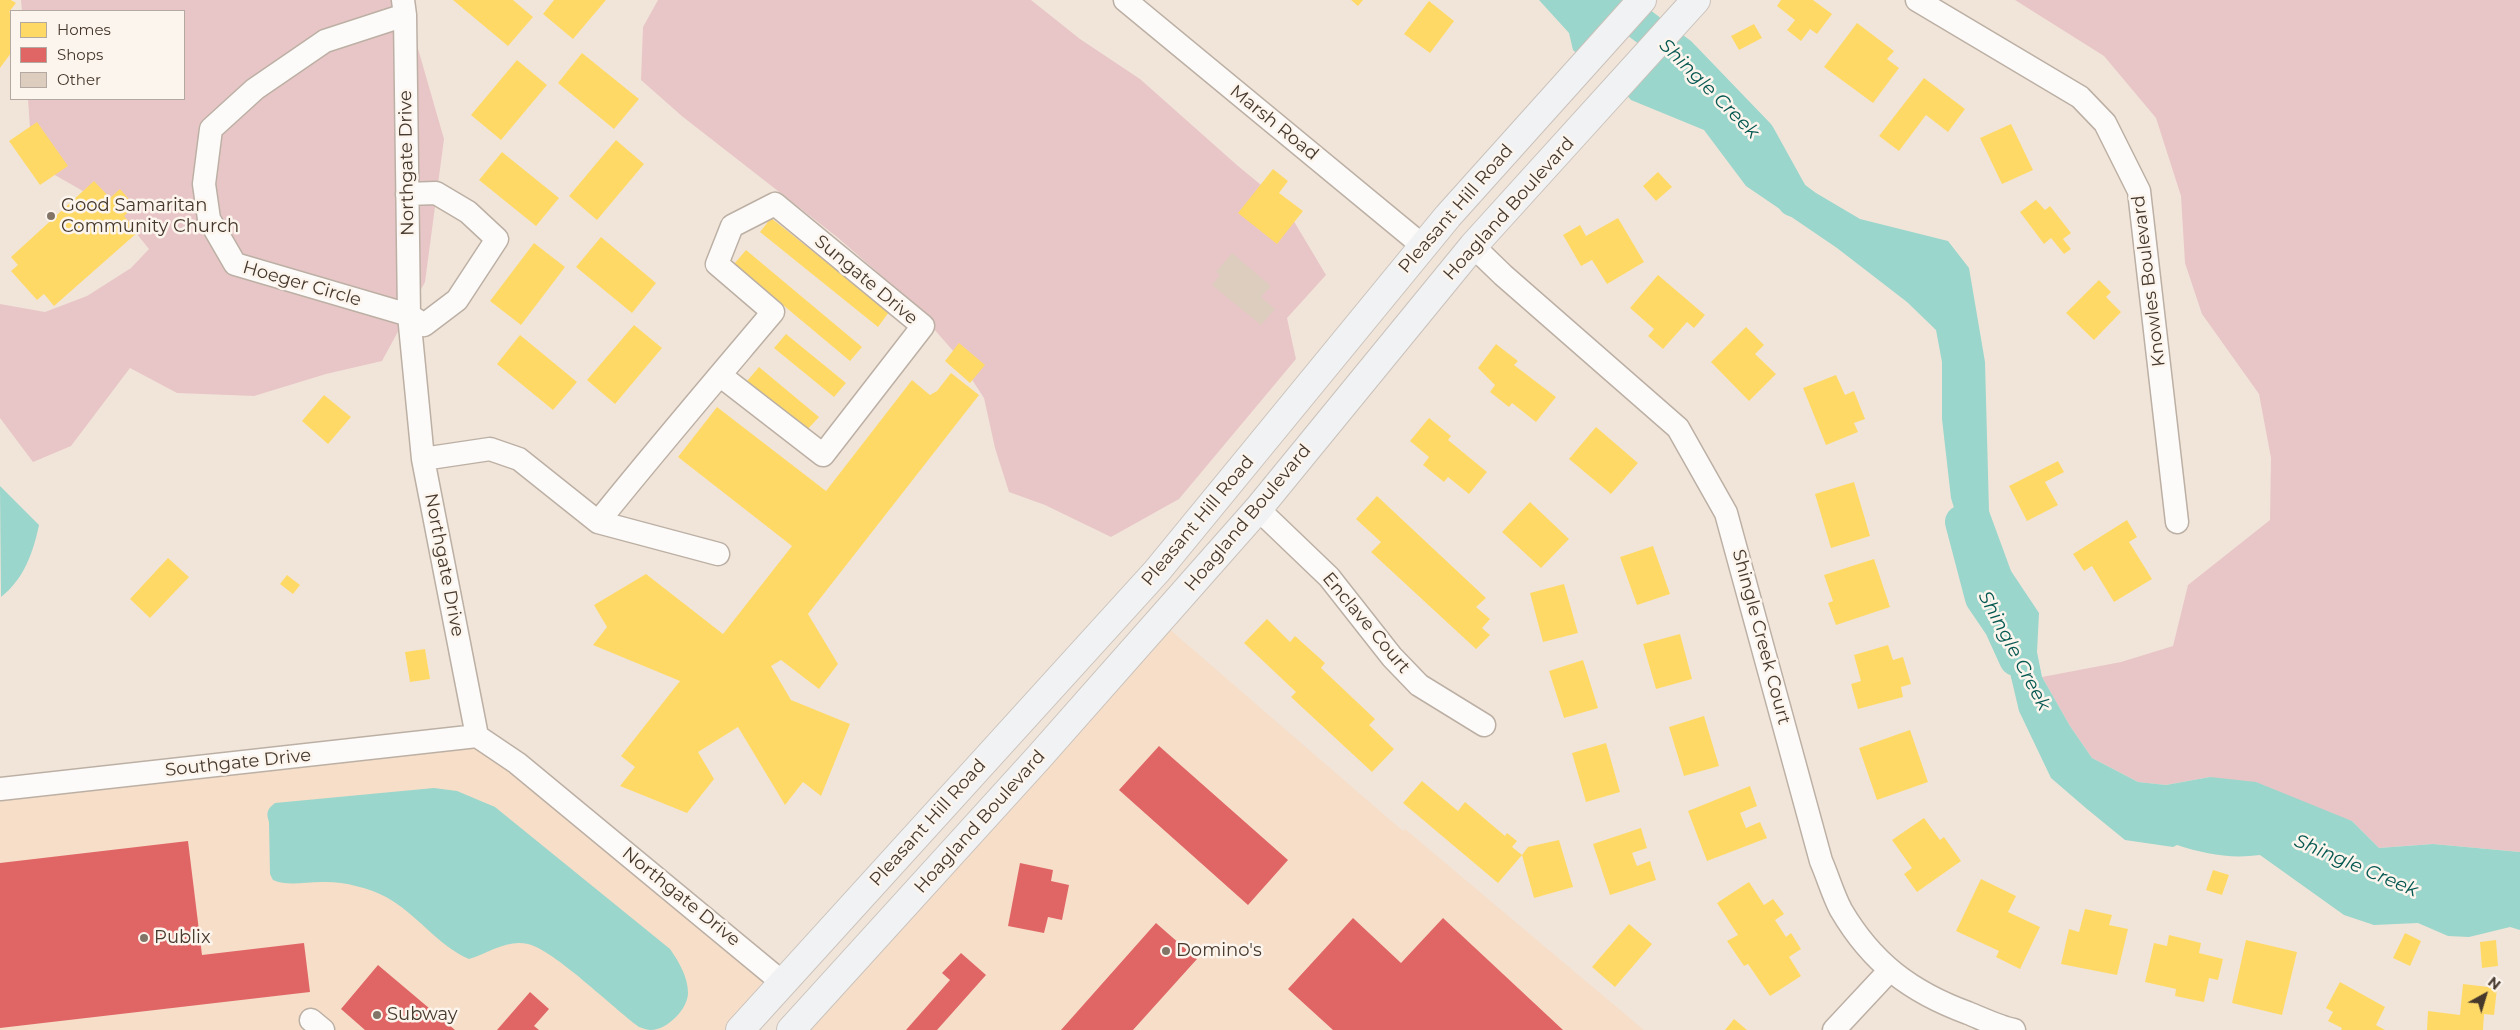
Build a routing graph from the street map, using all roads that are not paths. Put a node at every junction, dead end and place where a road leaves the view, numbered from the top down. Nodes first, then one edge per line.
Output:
1 (1125, 0) edge
2 (1642, 0) edge
3 (1917, 0) edge
4 (1695, 2) edge
5 (404, 8) edge
6 (1489, 170) junction
7 (408, 194) junction
8 (1423, 246) junction
9 (1473, 246) junction
10 (409, 315) junction
11 (1392, 344) junction
12 (721, 376) junction
13 (423, 459) junction
14 (1258, 509) junction
15 (598, 522) junction
16 (2177, 522) dead end
17 (718, 554) dead end
18 (1484, 725) dead end
19 (476, 736) junction
20 (0, 789) edge
21 (1890, 970) junction
22 (783, 983) junction
23 (811, 1008) junction
24 (740, 1030) edge
25 (791, 1030) edge
26 (1834, 1030) edge
27 (2014, 1030) edge

1 - 8 street, Marsh Road
2 - 6 main road, Pleasant Hill Road
3 - 16 street, Knowles Boulevard
4 - 9 main road, Hoagland Boulevard
5 - 7 street, Northgate Drive
5 - 10 street, Hoeger Circle
6 - 8 main road, Pleasant Hill Road
6 - 9 main road
7 - 10 street, Northgate Drive
7 - 10 street, Hoeger Circle
8 - 11 main road
8 - 22 main road, Pleasant Hill Road
9 - 11 main road, Hoagland Boulevard
9 - 21 street, Shingle Creek Court
10 - 13 street, Northgate Drive
11 - 14 main road, Hoagland Boulevard
12 - 12 street, Sungate Drive
12 - 15 street, Sungate Drive
13 - 15 street
13 - 19 street, Northgate Drive
14 - 18 street, Enclave Court
14 - 23 main road, Hoagland Boulevard
15 - 17 street
19 - 20 street, Southgate Drive
19 - 22 street, Northgate Drive
21 - 26 street
21 - 27 street, Shingle Creek Court
22 - 23 main road
22 - 24 main road, Pleasant Hill Road
23 - 25 main road, Hoagland Boulevard

